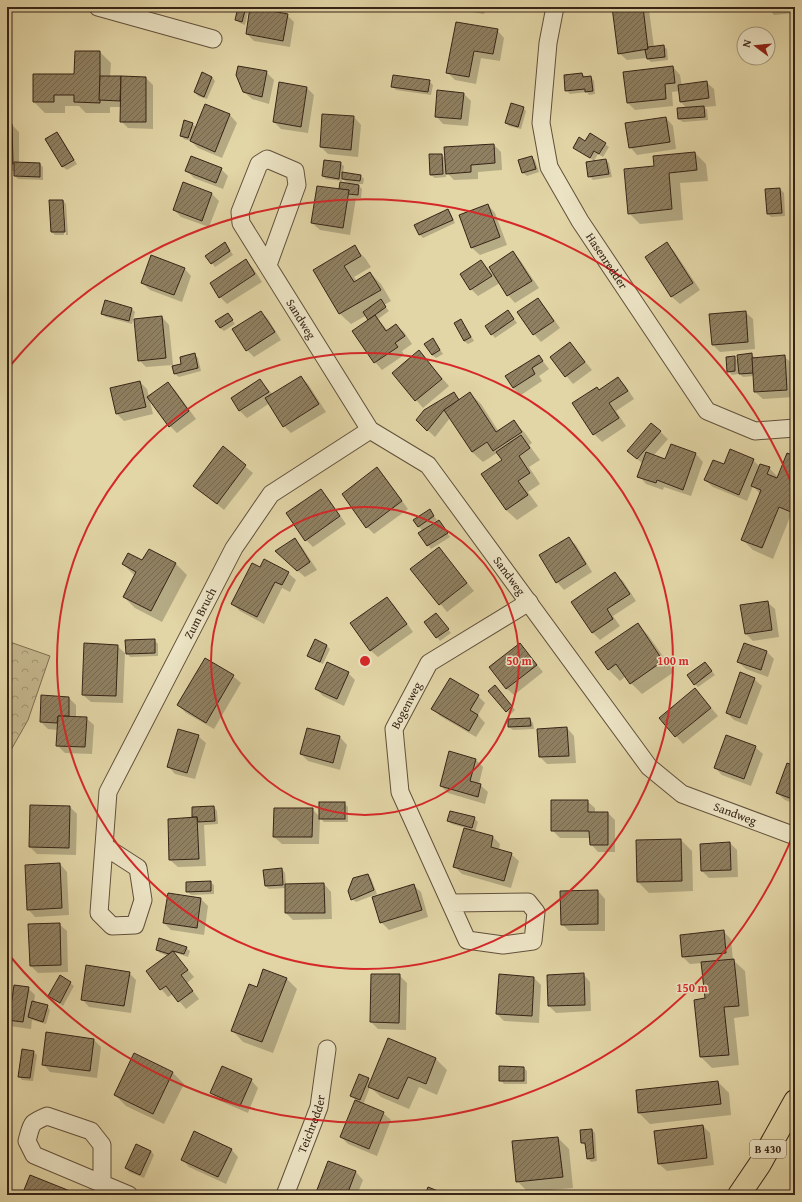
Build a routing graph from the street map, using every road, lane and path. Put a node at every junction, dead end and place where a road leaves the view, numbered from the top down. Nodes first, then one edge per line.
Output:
1 (98, 7) edge
2 (555, 7) edge
3 (213, 39) dead end
4 (268, 266) junction
5 (795, 428) edge
6 (370, 430) junction
7 (528, 602) junction
8 (795, 836) edge
9 (104, 846) dead end
10 (451, 903) junction
11 (327, 1049) dead end
12 (795, 1101) edge
13 (102, 1184) junction
14 (129, 1195) edge
15 (285, 1195) edge
16 (739, 1195) edge

1 - 3 street
2 - 5 street, Hasenredder
4 - 4 street, Sandweg
4 - 6 street, Sandweg
6 - 7 street, Sandweg
6 - 9 street, Zum Bruch
7 - 8 street, Sandweg
7 - 10 street, Bogenweg
10 - 10 street, Bogenweg
11 - 15 street, Teichredder
12 - 16 main road, B 430
13 - 13 street
13 - 14 street

